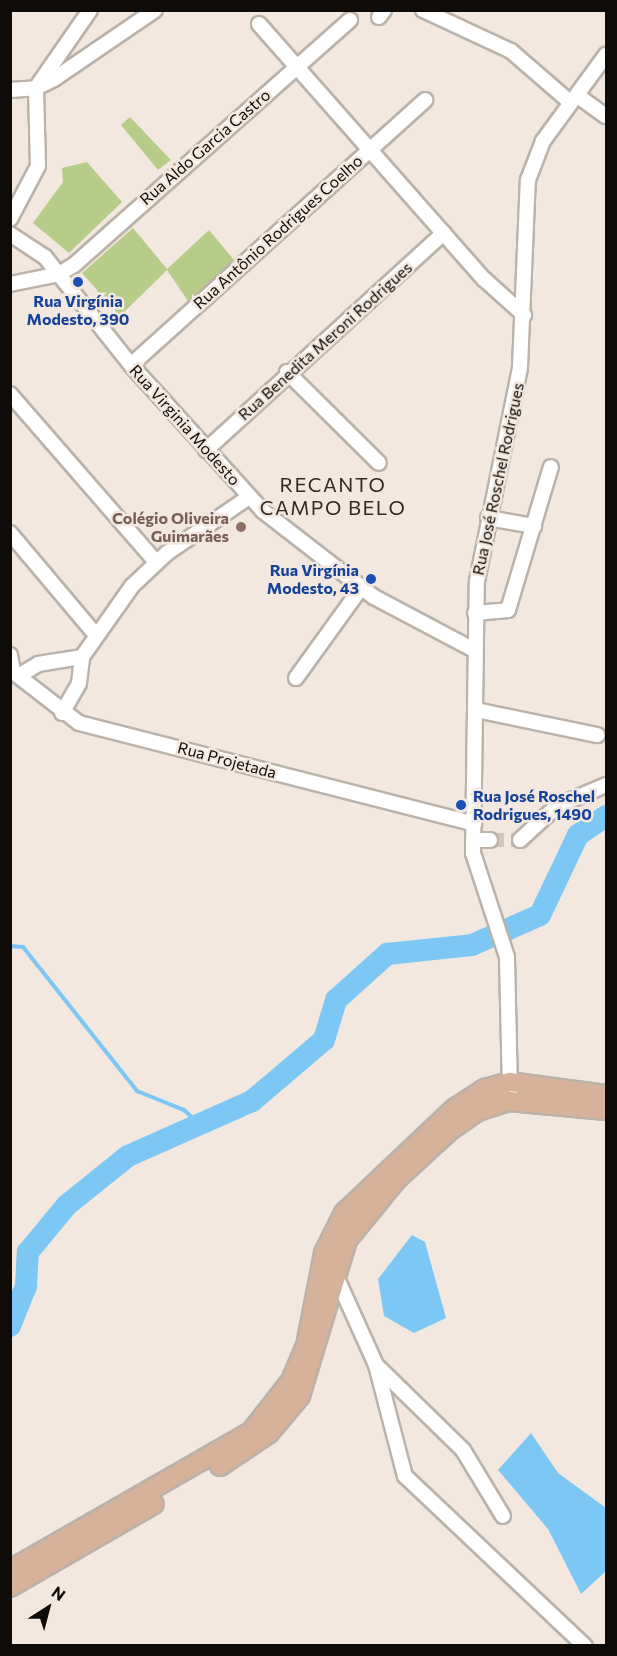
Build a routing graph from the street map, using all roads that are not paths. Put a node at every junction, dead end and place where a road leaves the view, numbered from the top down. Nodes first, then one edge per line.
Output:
1 (90, 10) edge
2 (155, 10) edge
3 (423, 10) edge
4 (350, 20) dead end
5 (259, 24) dead end
6 (606, 55) edge
7 (295, 69) junction
8 (36, 88) junction
9 (10, 90) edge
10 (425, 100) dead end
11 (574, 100) junction
12 (606, 116) edge
13 (369, 151) junction
14 (10, 219) edge
15 (444, 233) junction
16 (10, 234) edge
17 (59, 274) junction
18 (10, 284) edge
19 (524, 315) junction
20 (131, 365) junction
21 (287, 372) junction
22 (10, 394) edge
23 (206, 450) junction
24 (379, 463) dead end
25 (551, 467) dead end
26 (249, 496) junction
27 (488, 518) junction
28 (534, 526) junction
29 (10, 533) edge
30 (156, 562) junction
31 (361, 588) junction
32 (475, 613) junction
33 (95, 634) junction
34 (474, 650) junction
35 (10, 655) edge
36 (82, 657) junction
37 (15, 673) edge
38 (296, 678) dead end
39 (476, 710) junction
40 (62, 713) junction
41 (597, 735) dead end
42 (606, 785) edge
43 (474, 824) junction
44 (473, 840) junction
45 (490, 840) tunnel mouth
46 (520, 840) tunnel mouth
47 (510, 1082) junction
48 (606, 1095) edge
49 (509, 1101) junction
50 (606, 1110) edge
51 (335, 1274) junction
52 (376, 1365) junction
53 (503, 1516) dead end
54 (10, 1570) edge
55 (10, 1587) edge
56 (585, 1646) edge

1 - 8 street
2 - 8 street
3 - 11 street
4 - 7 street, Rua Aldo Garcia Castro
5 - 7 street
6 - 11 street, Rua José Roschel Rodrigues
7 - 13 street
7 - 17 street, Rua Aldo Garcia Castro
8 - 9 street
8 - 14 street
10 - 13 street, Rua Antônio Rodrigues Coelho
11 - 12 street
11 - 19 street, Rua José Roschel Rodrigues
13 - 15 street
13 - 20 street, Rua Antônio Rodrigues Coelho
15 - 19 street
15 - 21 street, Rua Benedita Meroni Rodrigues
16 - 17 street, Rua Virginia Modesto
17 - 18 street
17 - 20 street, Rua Virginia Modesto
19 - 27 street, Rua José Roschel Rodrigues
20 - 23 street, Rua Virginia Modesto
21 - 23 street, Rua Benedita Meroni Rodrigues
21 - 24 street
22 - 30 street
23 - 26 street, Rua Virginia Modesto
25 - 28 street
26 - 30 street
26 - 31 street, Rua Virginia Modesto
27 - 28 street
27 - 32 street, Rua José Roschel Rodrigues
28 - 32 street
29 - 33 street
30 - 33 street
31 - 34 street, Rua Virginia Modesto
31 - 38 street
32 - 34 street, Rua José Roschel Rodrigues
33 - 36 street
34 - 39 street, Rua José Roschel Rodrigues
35 - 37 street
36 - 37 street
36 - 40 street
37 - 40 street, Rua Projetada
39 - 41 street
39 - 43 street, Rua José Roschel Rodrigues
40 - 43 street, Rua Projetada
42 - 46 street
43 - 44 street, Rua José Roschel Rodrigues
44 - 45 street
44 - 47 street, Rua José Roschel Rodrigues
47 - 48 main road
47 - 49 street, Rua José Roschel Rodrigues
47 - 54 main road
49 - 50 main road
49 - 51 main road
51 - 52 street
51 - 55 main road
52 - 53 street
52 - 56 street

